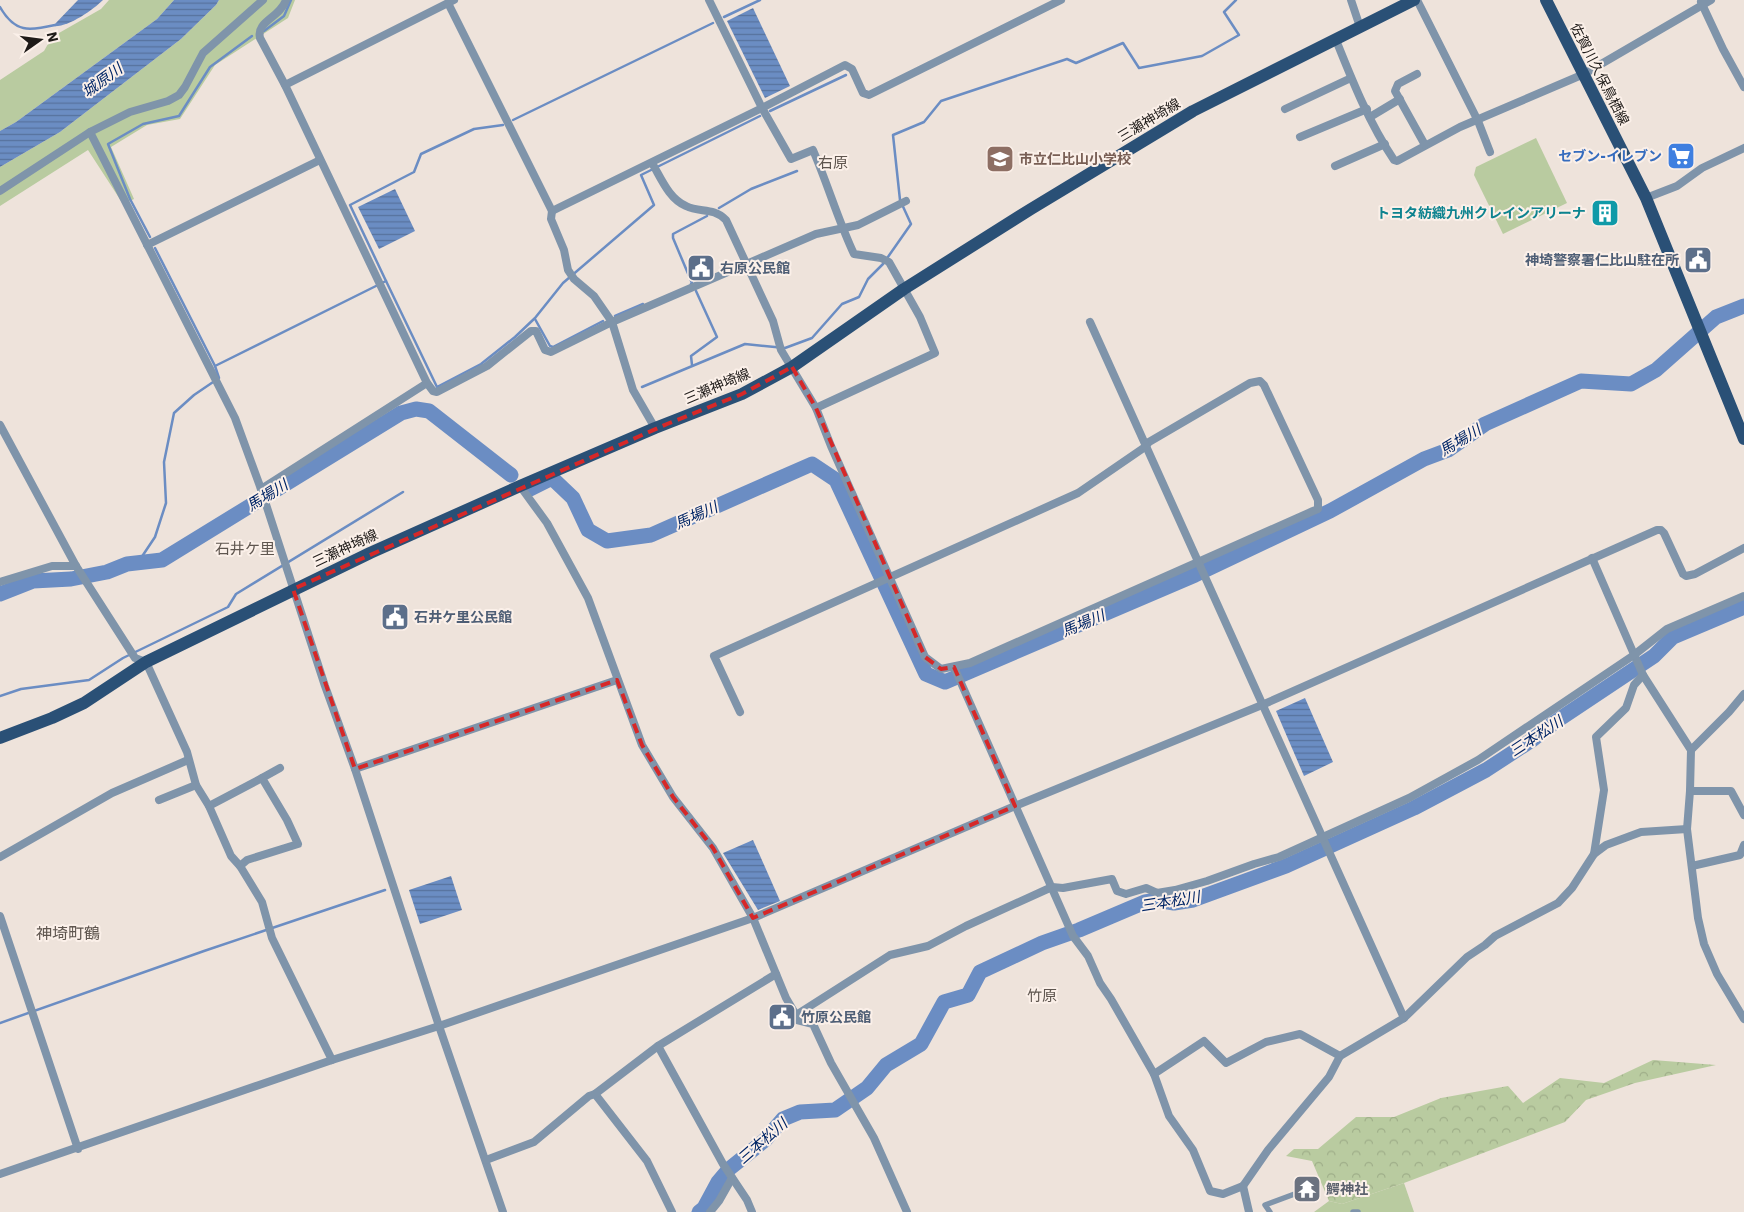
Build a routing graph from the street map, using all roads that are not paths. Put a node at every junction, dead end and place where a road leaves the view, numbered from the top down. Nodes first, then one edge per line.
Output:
1 (263, 0) edge
2 (286, 0) edge
3 (709, 0) edge
4 (1061, 0) edge
5 (1351, 0) edge
6 (1414, 0) edge
7 (1417, 0) edge
8 (1546, 0) edge
9 (1711, 0) edge
10 (451, 2) edge
11 (1701, 2) edge
12 (1360, 27) junction
13 (1336, 40) junction
14 (1417, 74) dead end
15 (1584, 74) junction
16 (1351, 78) junction
17 (285, 85) junction
18 (1744, 87) edge
19 (1400, 99) junction
20 (762, 108) junction
21 (1286, 109) dead end
22 (1368, 113) junction
23 (1478, 121) junction
24 (90, 132) junction
25 (1300, 137) dead end
26 (1385, 144) junction
27 (1425, 145) junction
28 (1744, 148) edge
29 (1490, 152) dead end
30 (320, 160) junction
31 (652, 163) junction
32 (1335, 166) dead end
33 (0, 191) edge
34 (1646, 198) junction
35 (906, 201) dead end
36 (552, 211) junction
37 (841, 228) junction
38 (147, 245) junction
39 (746, 264) junction
40 (904, 289) junction
41 (612, 322) junction
42 (1090, 322) dead end
43 (792, 368) junction
44 (427, 383) junction
45 (816, 408) junction
46 (0, 425) edge
47 (655, 428) junction
48 (1744, 439) edge
49 (1145, 448) junction
50 (520, 486) junction
51 (261, 489) junction
52 (1744, 548) edge
53 (1592, 558) junction
54 (1198, 563) junction
55 (76, 566) junction
56 (890, 577) junction
57 (0, 582) edge
58 (293, 589) junction
59 (1744, 596) edge
60 (1634, 655) junction
61 (140, 660) junction
62 (954, 667) junction
63 (1643, 675) junction
64 (617, 680) junction
65 (1744, 694) edge
66 (1262, 704) junction
67 (740, 712) dead end
68 (0, 738) edge
69 (1691, 750) junction
70 (188, 760) junction
71 (280, 768) dead end
72 (355, 768) junction
73 (262, 778) junction
74 (196, 785) junction
75 (1690, 791) junction
76 (159, 800) dead end
77 (209, 806) junction
78 (1015, 806) junction
79 (1744, 815) edge
80 (1687, 829) junction
81 (1322, 838) junction
82 (1744, 845) edge
83 (1594, 854) junction
84 (0, 857) edge
85 (240, 866) junction
86 (1692, 866) junction
87 (1052, 887) junction
88 (0, 916) edge
89 (753, 918) junction
90 (776, 974) junction
91 (796, 1015) junction
92 (1404, 1018) junction
93 (1744, 1019) edge
94 (439, 1026) junction
95 (658, 1046) junction
96 (1340, 1056) junction
97 (332, 1060) junction
98 (1154, 1074) junction
99 (595, 1094) junction
100 (78, 1149) junction
101 (486, 1160) junction
102 (0, 1174) edge
103 (732, 1178) junction
104 (1243, 1186) junction
105 (1300, 1192) dead end
106 (1251, 1210) edge
107 (503, 1212) edge
108 (672, 1212) edge
109 (710, 1212) edge
110 (752, 1212) edge
111 (907, 1212) edge
112 (1270, 1212) edge
113 (1353, 1212) edge
114 (1358, 1212) edge

1 - 24 street
2 - 17 street
3 - 20 street
4 - 20 street
5 - 12 street
6 - 12 main road, 三瀬神埼線
7 - 23 street
8 - 15 main road, 佐賀川久保鳥栖線
9 - 11 street
10 - 17 street
10 - 36 street
11 - 15 street
11 - 18 street
12 - 13 main road, 三瀬神埼線
13 - 16 street
13 - 40 main road, 三瀬神埼線
14 - 19 street
15 - 23 street
15 - 34 main road, 佐賀川久保鳥栖線
16 - 21 street
16 - 22 street
17 - 30 street
19 - 22 street
19 - 27 street
20 - 31 street
20 - 37 street
22 - 25 street
22 - 26 street
23 - 27 street
23 - 29 street
24 - 33 street
24 - 38 street
26 - 27 street
26 - 32 street
28 - 34 street
30 - 38 street
30 - 44 street
31 - 36 street
31 - 39 street
34 - 48 main road, 佐賀川久保鳥栖線
35 - 37 street
36 - 41 street
37 - 39 street
37 - 40 street
38 - 51 street
39 - 41 street
39 - 43 street
40 - 43 main road, 三瀬神埼線
40 - 45 street
41 - 44 street
41 - 47 street
42 - 49 street
43 - 45 street
43 - 47 main road, 三瀬神埼線
44 - 51 street
45 - 56 street
46 - 55 street
47 - 50 main road, 三瀬神埼線
49 - 54 street
49 - 54 street
49 - 56 street
50 - 58 main road, 三瀬神埼線
50 - 64 street
51 - 58 street
52 - 53 street
53 - 60 street
53 - 66 street
54 - 62 street
54 - 66 street
55 - 57 street
55 - 61 street
56 - 62 street
56 - 67 street
58 - 61 main road, 三瀬神埼線
58 - 72 street
59 - 60 street
60 - 63 street
60 - 81 street
61 - 68 main road, 三瀬神埼線
61 - 70 street
62 - 78 street
63 - 69 street
63 - 83 street
64 - 72 street
64 - 89 street
65 - 69 street
66 - 78 street
66 - 81 street
69 - 75 street
70 - 74 street
70 - 84 street
71 - 73 street
72 - 94 street
73 - 77 street
73 - 85 street
74 - 76 street
74 - 77 street
75 - 79 street
75 - 80 street
77 - 85 street
78 - 87 street
78 - 89 street
80 - 83 street
80 - 86 street
81 - 87 street
81 - 92 street
82 - 86 street
83 - 92 street
85 - 97 street
86 - 93 street
87 - 91 street
87 - 98 street
88 - 100 street
89 - 90 street
89 - 94 street
90 - 91 street
90 - 95 street
91 - 111 street
92 - 96 street
94 - 97 street
94 - 101 street
95 - 99 street
95 - 103 street
96 - 98 street
96 - 104 street
97 - 100 street
98 - 104 street
99 - 101 street
99 - 108 street
100 - 102 street
101 - 107 street
103 - 109 street
103 - 110 street
104 - 106 street
105 - 112 street
113 - 114 street

